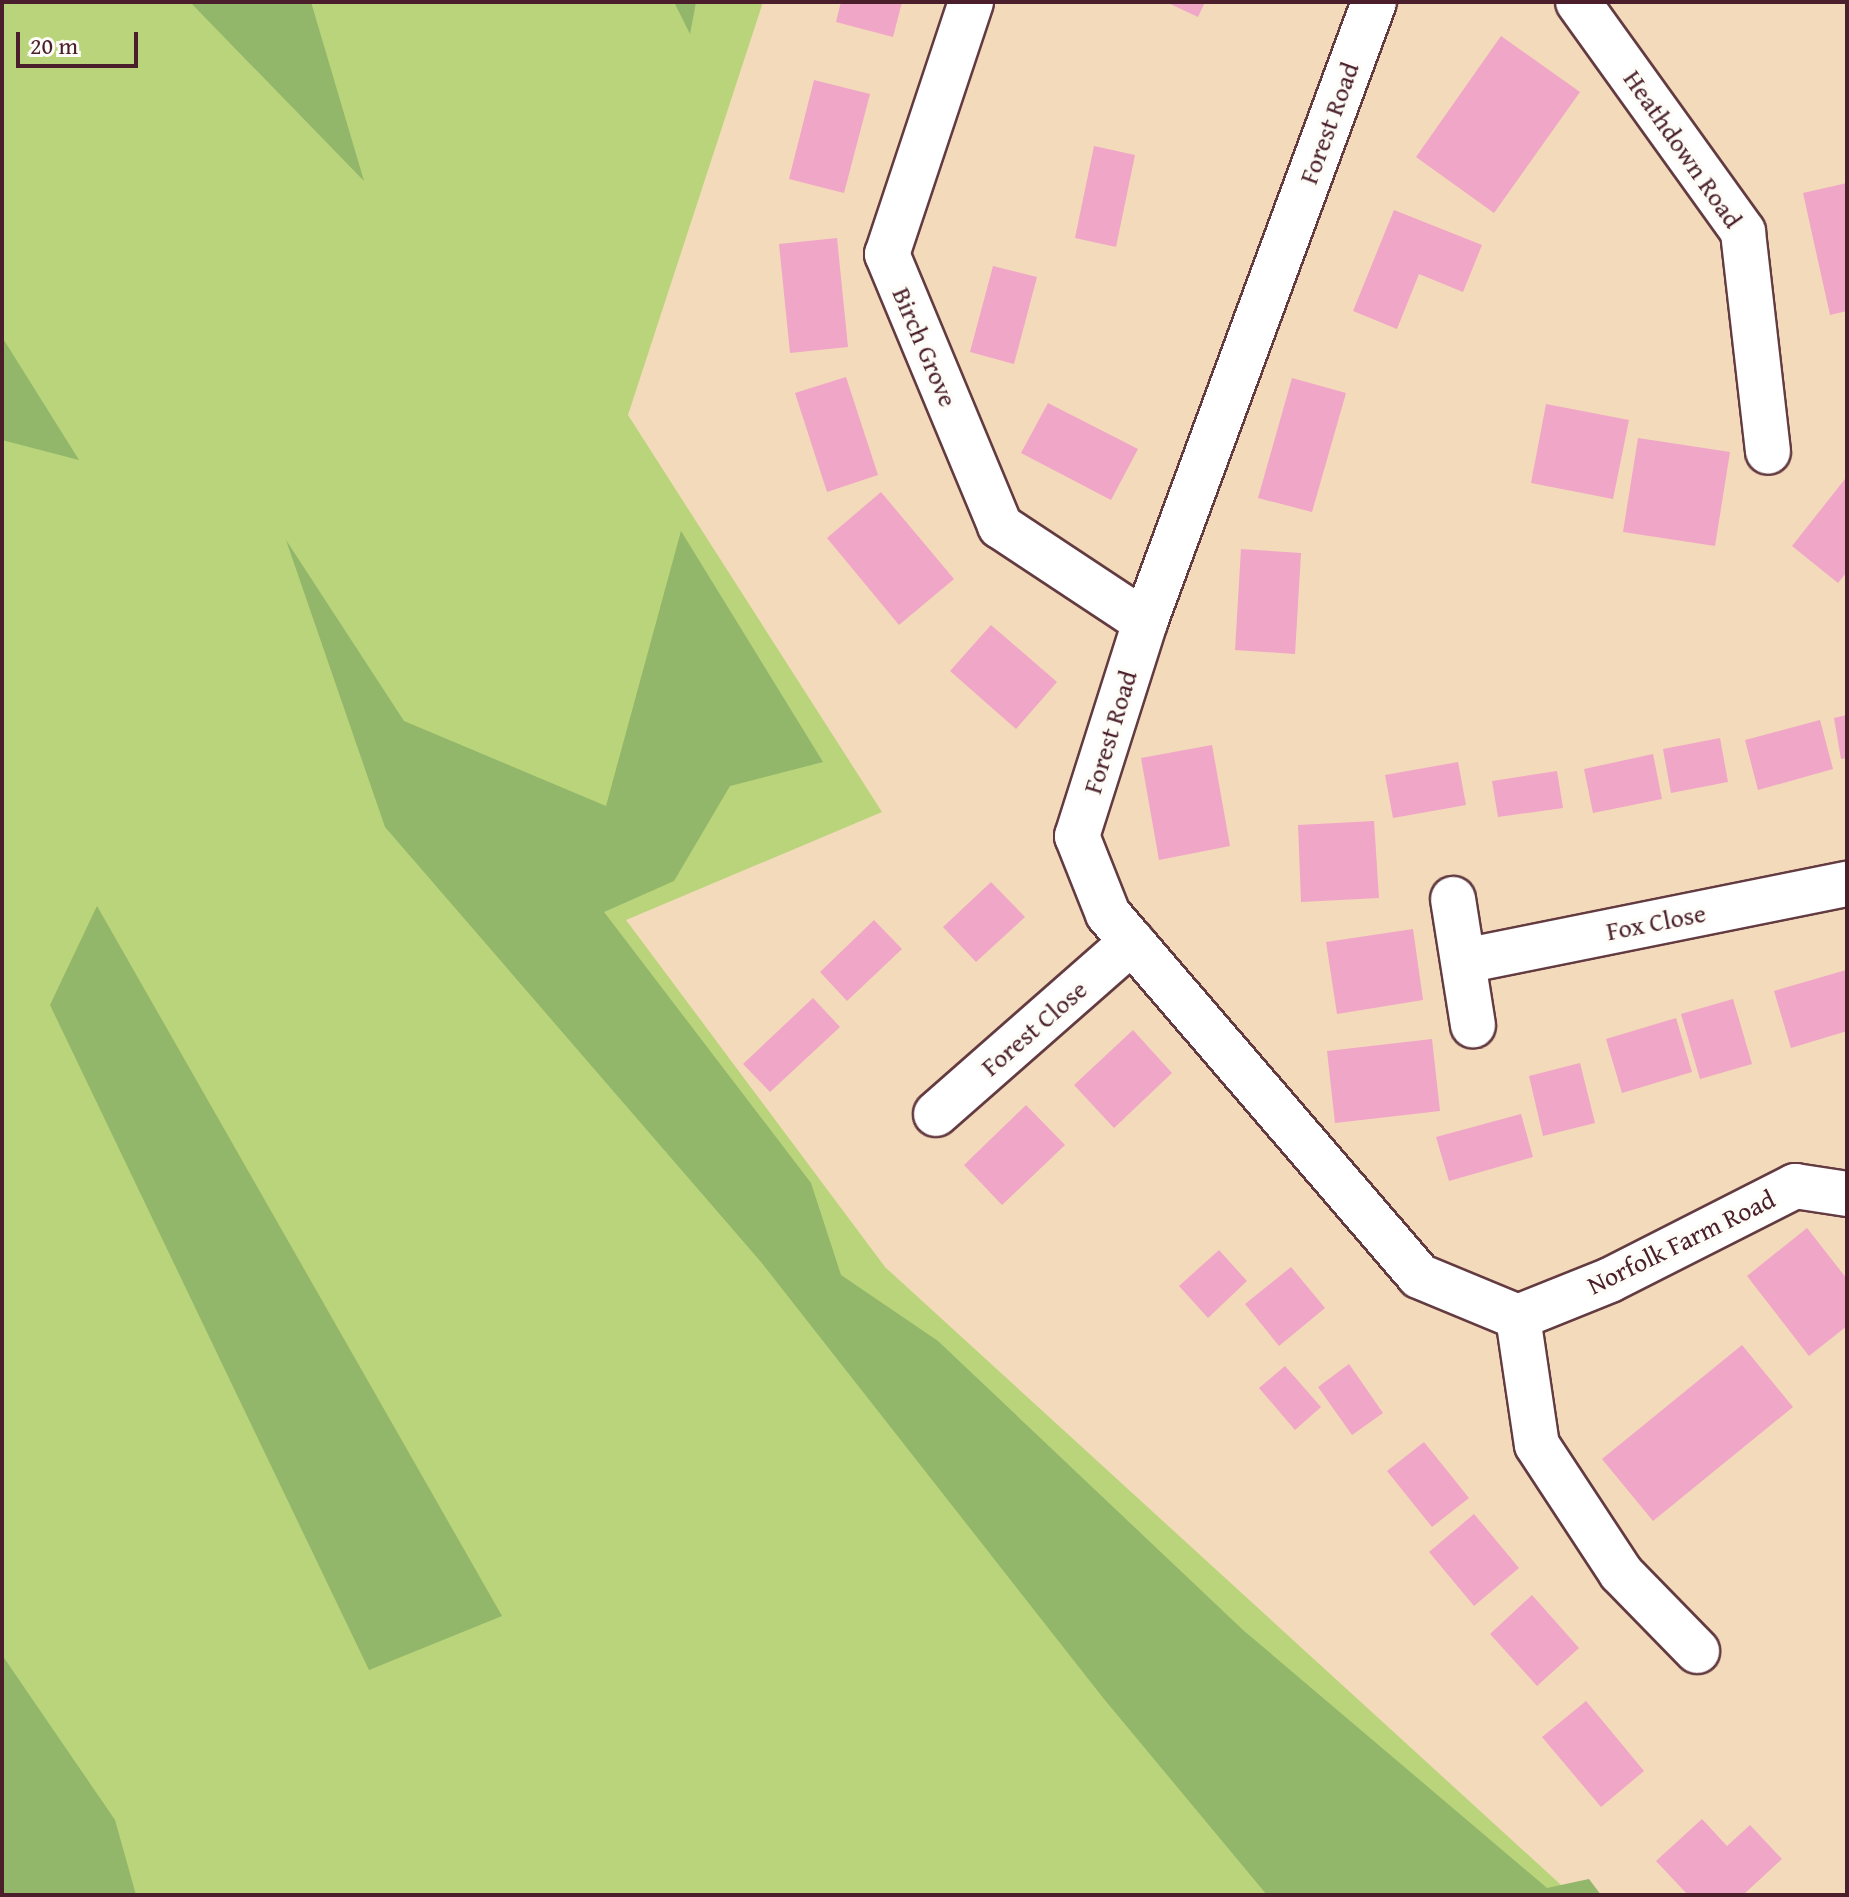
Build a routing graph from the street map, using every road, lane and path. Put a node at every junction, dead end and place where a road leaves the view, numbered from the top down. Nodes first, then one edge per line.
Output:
1 (971, 2) edge
2 (1374, 2) edge
3 (1578, 2) edge
4 (1768, 452) dead end
5 (1145, 622) junction
6 (1847, 884) edge
7 (1453, 899) dead end
8 (1132, 942) junction
9 (1464, 961) junction
10 (1473, 1025) dead end
11 (936, 1114) dead end
12 (1847, 1194) edge
13 (1518, 1317) junction
14 (1697, 1651) dead end

1 - 5 street, Birch Grove
2 - 5 street, Forest Road
3 - 4 street, Heathdown Road
5 - 8 street, Forest Road
6 - 9 street, Fox Close
7 - 9 street
8 - 11 street, Forest Close
8 - 13 street, Forest Road
9 - 10 street
12 - 13 street, Norfolk Farm Road
13 - 14 street

